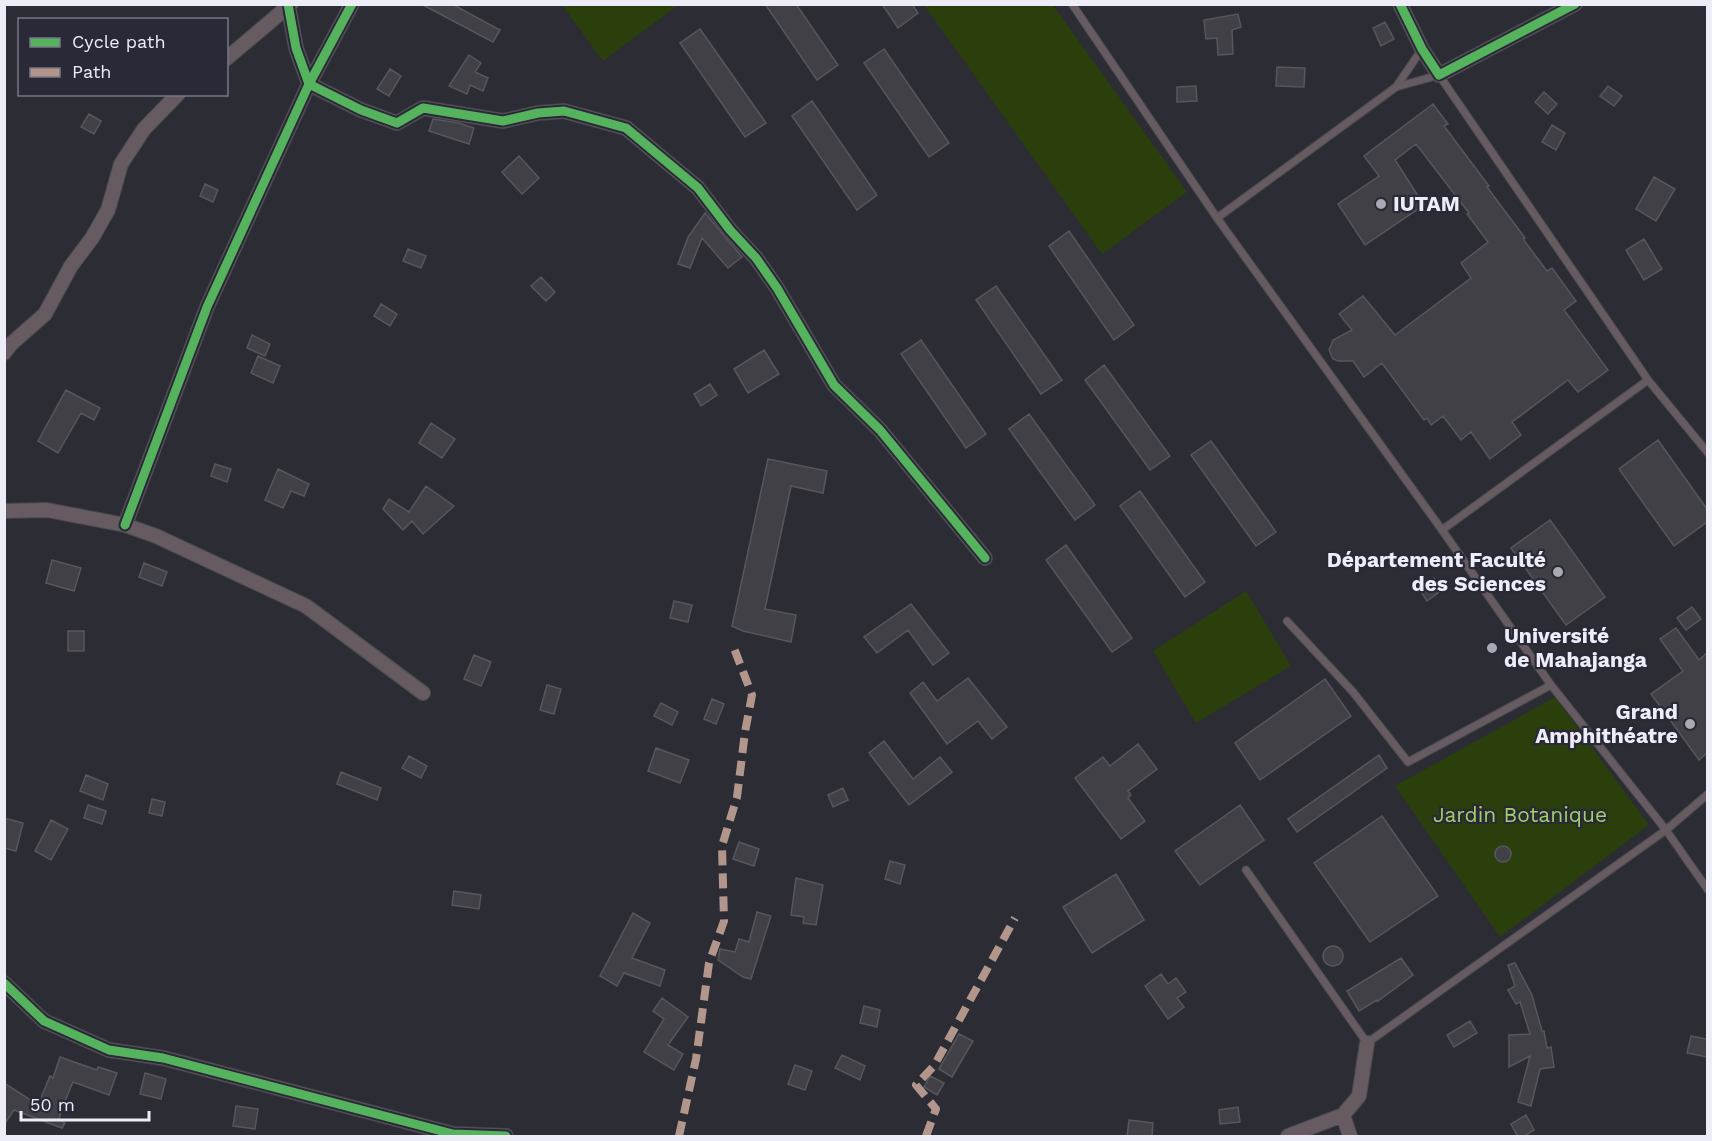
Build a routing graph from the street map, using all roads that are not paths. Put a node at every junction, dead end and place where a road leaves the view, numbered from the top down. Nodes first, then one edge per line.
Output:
1 (352, 4) edge
2 (1071, 4) edge
3 (1400, 4) edge
4 (1575, 4) edge
5 (289, 5) edge
6 (1422, 49) junction
7 (228, 57) edge
8 (1439, 75) junction
9 (309, 84) junction
10 (1396, 87) junction
11 (176, 96) edge
12 (1217, 218) junction
13 (4, 353) edge
14 (1648, 380) junction
15 (1707, 453) edge
16 (4, 511) edge
17 (125, 525) junction
18 (1443, 530) junction
19 (985, 558) dead end
20 (1287, 621) dead end
21 (1551, 685) junction
22 (423, 693) dead end
23 (1707, 794) edge
24 (1666, 830) junction
25 (1246, 870) dead end
26 (1707, 890) edge
27 (4, 983) edge
28 (1367, 1043) junction
29 (1342, 1115) junction
30 (506, 1137) edge
31 (1288, 1137) edge
32 (1350, 1137) edge

1 - 9 street
2 - 12 lane
3 - 6 street
4 - 8 street
5 - 7 street
5 - 9 street
6 - 8 street
6 - 10 lane
8 - 10 lane
8 - 14 lane
9 - 17 street
9 - 19 street
10 - 12 lane
11 - 13 street
12 - 18 lane
14 - 15 lane
14 - 18 lane
16 - 17 street
17 - 22 street
18 - 21 lane
20 - 21 lane
21 - 24 lane
23 - 24 lane
24 - 26 lane
24 - 28 lane
25 - 28 lane
27 - 30 street
28 - 29 street
29 - 31 street
29 - 32 street

